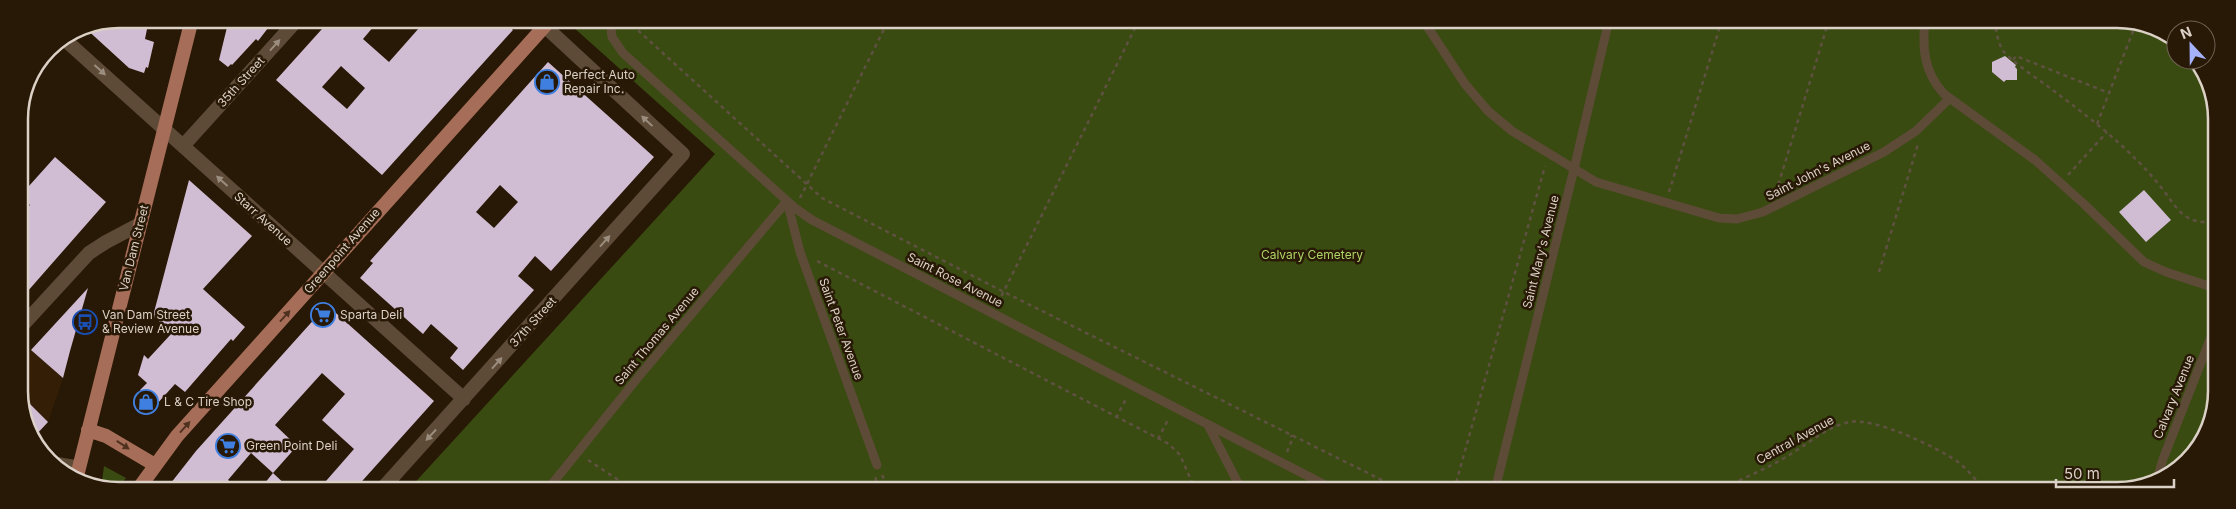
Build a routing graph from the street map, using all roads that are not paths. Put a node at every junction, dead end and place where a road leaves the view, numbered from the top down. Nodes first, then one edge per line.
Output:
1 (190, 28) edge
2 (290, 28) edge
3 (538, 28) edge
4 (551, 28) edge
5 (611, 28) edge
6 (1428, 28) edge
7 (1607, 28) edge
8 (1925, 28) edge
9 (68, 43) edge
10 (1949, 99) junction
11 (164, 128) junction
12 (183, 146) junction
13 (1574, 169) junction
14 (787, 201) junction
15 (140, 224) junction
16 (323, 272) junction
17 (2208, 286) edge
18 (28, 319) edge
19 (2208, 345) edge
20 (464, 399) junction
21 (1208, 426) junction
22 (88, 430) junction
23 (155, 465) junction
24 (877, 465) dead end
25 (78, 471) edge
26 (2159, 471) edge
27 (1237, 481) edge
28 (1319, 481) edge
29 (1497, 481) edge
30 (143, 482) edge
31 (389, 482) edge
32 (553, 482) edge

1 - 11 main road, Van Dam Street
12 -> 2 street, 35th Street
3 - 16 main road, Greenpoint Avenue
20 -> 4 street, 37th Street
5 - 14 lane, Saint Rose Avenue
6 - 13 lane, Saint John's Avenue
7 - 13 lane, Saint Mary's Avenue
8 - 10 lane
9 -> 11 street, Starr Avenue
10 - 13 lane, Saint John's Avenue
10 - 17 lane
11 - 12 street, Starr Avenue
11 - 15 main road, Van Dam Street
16 -> 12 street, Starr Avenue
13 - 29 lane, Saint Mary's Avenue
14 - 21 lane, Saint Rose Avenue
14 - 24 lane, Saint Peter Avenue
14 - 32 lane, Saint Thomas Avenue
15 - 18 street
15 - 22 main road, Van Dam Street
16 - 20 street, Starr Avenue
23 -> 16 main road, Greenpoint Avenue
19 - 26 lane, Calvary Avenue
20 -> 31 street, 37th Street
21 - 27 lane
21 - 28 lane, Saint Rose Avenue
22 -> 23 main road
22 - 25 main road, Van Dam Street
23 - 30 main road, Greenpoint Avenue

